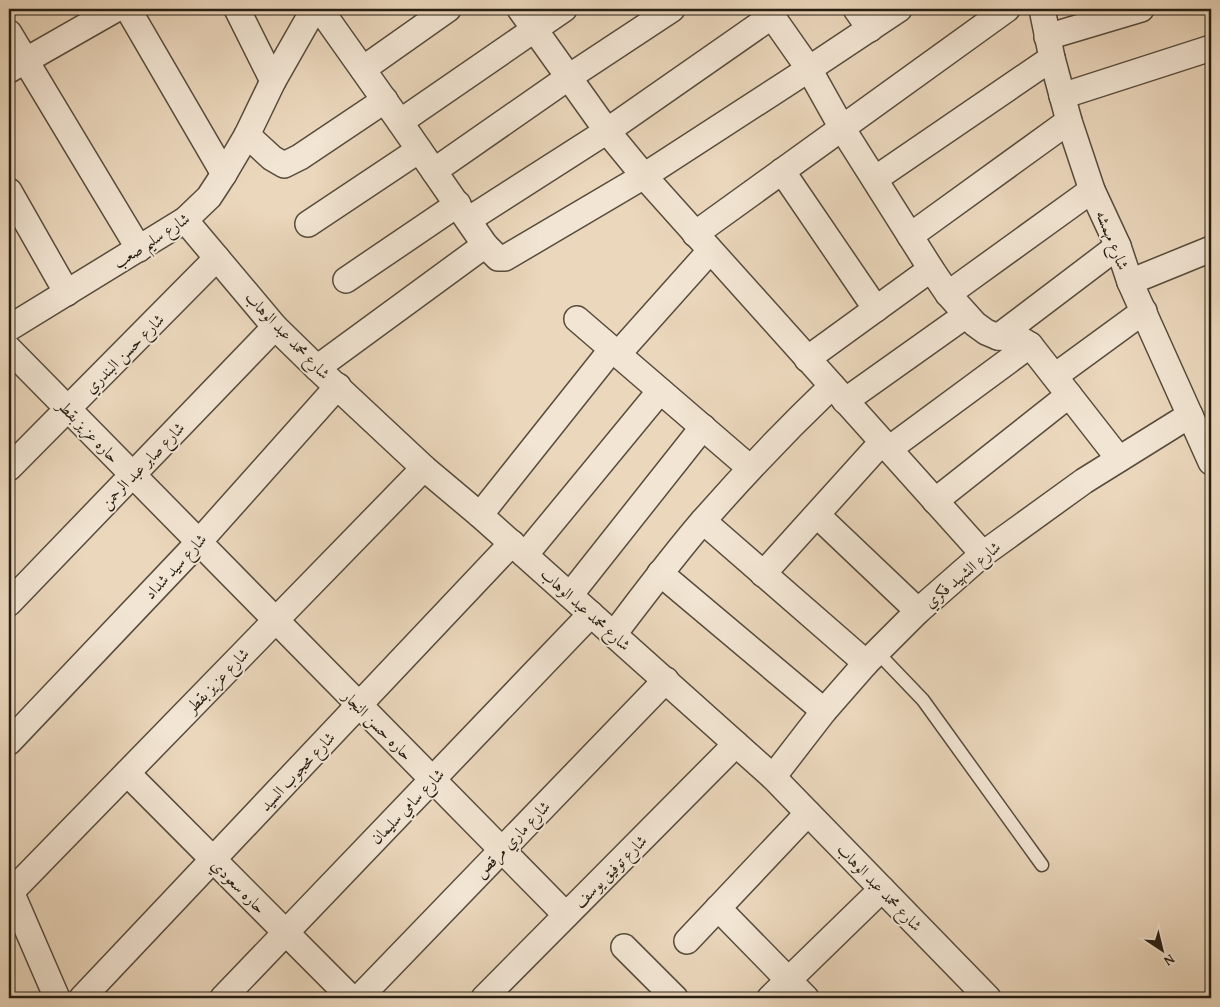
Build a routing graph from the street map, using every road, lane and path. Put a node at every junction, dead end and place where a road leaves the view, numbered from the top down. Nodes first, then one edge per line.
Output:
1 (116, 9) edge
2 (128, 9) edge
3 (237, 9) edge
4 (314, 9) edge
5 (320, 9) edge
6 (448, 9) edge
7 (520, 9) edge
8 (564, 9) edge
9 (672, 9) edge
10 (899, 9) edge
11 (1007, 9) edge
12 (1042, 9) edge
13 (1142, 9) edge
14 (769, 12) edge
15 (863, 19) edge
16 (534, 30) junction
17 (9, 33) edge
18 (1050, 48) junction
19 (1211, 48) edge
20 (17, 65) edge
21 (362, 69) junction
22 (810, 69) junction
23 (569, 77) junction
24 (272, 81) junction
25 (1062, 96) junction
26 (385, 100) junction
27 (1069, 121) junction
28 (400, 122) junction
29 (842, 128) junction
30 (607, 131) junction
31 (247, 135) junction
32 (419, 150) junction
33 (434, 171) junction
34 (782, 171) junction
35 (224, 174) junction
36 (644, 176) junction
37 (874, 179) junction
38 (9, 190) edge
39 (1092, 190) junction
40 (463, 212) junction
41 (185, 220) junction
42 (308, 224) dead end
43 (910, 236) junction
44 (702, 242) junction
45 (485, 245) junction
46 (1118, 246) junction
47 (139, 249) junction
48 (1211, 249) edge
49 (217, 258) junction
50 (931, 269) junction
51 (346, 280) dead end
52 (1130, 282) junction
53 (66, 293) junction
54 (948, 294) junction
55 (876, 309) junction
56 (1144, 311) junction
57 (966, 315) junction
58 (577, 319) dead end
59 (275, 327) junction
60 (9, 328) edge
61 (998, 337) junction
62 (1030, 345) junction
63 (9, 349) edge
64 (615, 351) junction
65 (807, 359) junction
66 (317, 368) junction
67 (338, 386) junction
68 (1062, 386) junction
69 (660, 391) junction
70 (838, 393) junction
71 (68, 409) junction
72 (1190, 414) junction
73 (703, 427) junction
74 (886, 446) junction
75 (1119, 459) junction
76 (1211, 462) edge
77 (9, 468) edge
78 (424, 468) junction
79 (750, 468) junction
80 (132, 475) junction
81 (935, 500) junction
82 (480, 515) junction
83 (817, 515) junction
84 (703, 522) junction
85 (198, 543) junction
86 (518, 549) junction
87 (983, 554) junction
88 (660, 573) junction
89 (763, 574) junction
90 (570, 595) junction
91 (9, 603) edge
92 (918, 611) junction
93 (591, 614) junction
94 (275, 621) junction
95 (614, 634) junction
96 (872, 657) junction
97 (666, 680) junction
98 (358, 705) junction
99 (824, 711) junction
100 (9, 742) edge
101 (736, 744) junction
102 (127, 774) junction
103 (773, 777) junction
104 (432, 780) junction
105 (808, 813) junction
106 (502, 850) junction
107 (213, 860) junction
108 (1042, 865) dead end
109 (882, 889) junction
110 (10, 890) edge
111 (718, 908) junction
112 (566, 915) junction
113 (286, 932) junction
114 (687, 941) dead end
115 (624, 947) dead end
116 (789, 980) junction
117 (57, 998) edge
118 (82, 998) edge
119 (222, 998) edge
120 (351, 998) edge
121 (359, 998) edge
122 (484, 998) edge
123 (675, 998) edge
124 (770, 998) edge
125 (806, 998) edge
126 (988, 998) edge

1 - 20 street
2 - 35 street
3 - 24 street
4 - 24 street, شارع سليم صعب
5 - 21 street
6 - 21 street
7 - 16 street
8 - 16 street
9 - 23 street
10 - 15 street
11 - 29 street
12 - 18 street, شارع مهمشه
13 - 18 street
14 - 22 street
14 - 30 street
15 - 22 street
16 - 23 street
16 - 28 street
17 - 20 street
18 - 25 street, شارع مهمشه
18 - 37 street
19 - 25 street
20 - 47 street
21 - 26 street
22 - 29 street
22 - 36 street
23 - 30 street
23 - 33 street
24 - 31 street, شارع سليم صعب
25 - 27 street, شارع مهمشه
26 - 28 street
26 - 31 street
27 - 39 street, شارع مهمشه
27 - 43 street
28 - 32 street
29 - 34 street
29 - 37 street
30 - 36 street
30 - 40 street
31 - 35 street, شارع سليم صعب
32 - 33 street
32 - 42 street
33 - 40 street
34 - 44 street
34 - 55 street
35 - 41 street, شارع سليم صعب
36 - 44 street
36 - 45 street
37 - 43 street
38 - 53 street
39 - 46 street, شارع مهمشه
39 - 54 street
40 - 45 street
40 - 51 street
41 - 47 street, شارع سليم صعب
41 - 49 street, شارع محمد عبد الوهاب
43 - 50 street
44 - 64 street
44 - 65 street
45 - 66 street
46 - 52 street, شارع مهمشه
46 - 61 street
47 - 53 street, شارع سليم صعب
48 - 52 street
49 - 59 street, شارع محمد عبد الوهاب
49 - 71 street, شارع حسن البندري
50 - 54 street
50 - 55 street
52 - 56 street, شارع مهمشه
53 - 60 street, شارع سليم صعب
54 - 57 street
55 - 65 street
56 - 68 street
56 - 72 street, شارع مهمشه
57 - 61 street
57 - 70 street
58 - 64 street
59 - 66 street, شارع محمد عبد الوهاب
59 - 80 street, شارع صابر عبد الرحمن
61 - 62 street
62 - 68 street
62 - 74 street
63 - 71 street, حاره عزيز بقطر
64 - 69 street
64 - 82 street
65 - 70 street
66 - 67 street, شارع محمد عبد الوهاب
67 - 78 street, شارع محمد عبد الوهاب
67 - 85 street, شارع سيد شداد
68 - 75 street
68 - 81 street
69 - 73 street
69 - 86 street, شارع محجوب السيد
70 - 74 street
70 - 79 street
71 - 77 street, شارع حسن البندري
71 - 80 street, حاره عزيز بقطر
72 - 75 street, شارع الشهيد فكري
72 - 76 street, شارع مهمشه
73 - 79 street
73 - 90 street
74 - 81 street
74 - 83 street
75 - 87 street, شارع الشهيد فكري
78 - 82 street, شارع محمد عبد الوهاب
78 - 94 street, شارع عزيز بقطر
79 - 84 street
80 - 85 street, حاره عزيز بقطر
80 - 91 street, شارع صابر عبد الرحمن
81 - 87 street
82 - 86 street, شارع محمد عبد الوهاب
83 - 89 street
83 - 92 street
84 - 88 street
84 - 89 street
85 - 94 street, حاره عزيز بقطر
85 - 100 street, شارع سيد شداد
86 - 90 street, شارع محمد عبد الوهاب
86 - 98 street, شارع محجوب السيد
87 - 92 street, شارع الشهيد فكري
88 - 95 street
88 - 99 street
89 - 96 street
90 - 93 street, شارع محمد عبد الوهاب
92 - 96 street, شارع الشهيد فكري
93 - 95 street, شارع محمد عبد الوهاب
93 - 104 street, شارع سامي سليمان
94 - 98 street, حاره حسن النجار
94 - 102 street, شارع عزيز بقطر
95 - 97 street, شارع محمد عبد الوهاب
96 - 99 street, شارع الشهيد فكري
96 - 108 lane
97 - 101 street, شارع محمد عبد الوهاب
97 - 106 street, شارع ماري مرقص
98 - 104 street, حاره حسن النجار
98 - 107 street, شارع محجوب السيد
99 - 103 street, شارع الشهيد فكري
101 - 103 street, شارع محمد عبد الوهاب
101 - 112 street, شارع توفيق يوسف
102 - 107 street, حاره سعودي
102 - 110 street, شارع عزيز بقطر
103 - 105 street, شارع محمد عبد الوهاب
104 - 106 street, حاره حسن النجار
104 - 113 street, شارع سامي سليمان
105 - 109 street, شارع محمد عبد الوهاب
105 - 111 street
106 - 112 street, حاره حسن النجار
106 - 121 street, شارع ماري مرقص
107 - 113 street, حاره سعودي
107 - 118 street, شارع محجوب السيد
109 - 116 street
109 - 126 street, شارع محمد عبد الوهاب
110 - 117 street
111 - 114 street
111 - 116 street
112 - 122 street, شارع توفيق يوسف
113 - 119 street, شارع سامي سليمان
113 - 120 street, حاره سعودي
115 - 123 street
116 - 124 street
116 - 125 street

